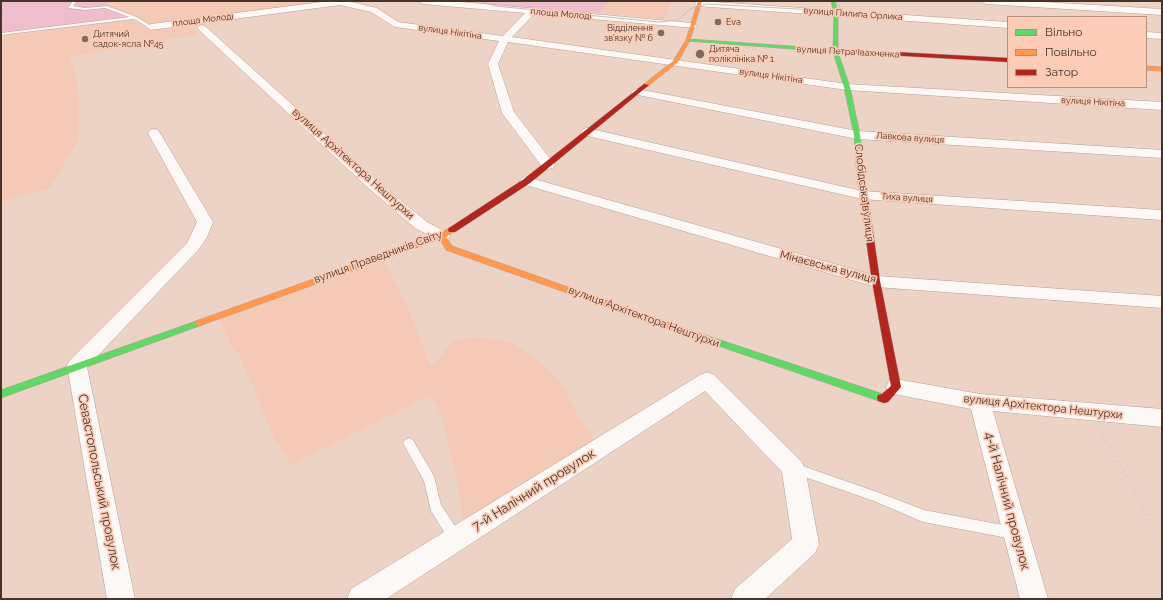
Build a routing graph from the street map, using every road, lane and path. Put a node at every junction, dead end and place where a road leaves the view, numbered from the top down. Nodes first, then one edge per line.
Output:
1 (10, 1) edge
2 (36, 1) edge
3 (75, 1) edge
4 (423, 1) edge
5 (833, 1) edge
6 (986, 1) edge
7 (343, 2) edge
8 (699, 2) edge
9 (476, 3) edge
10 (1, 6) edge
11 (85, 9) junction
12 (1, 11) edge
13 (532, 11) junction
14 (6, 12) junction
15 (1162, 12) edge
16 (836, 13) junction
17 (1, 14) edge
18 (135, 18) junction
19 (1007, 25) edge
20 (692, 26) junction
21 (150, 27) joint
22 (202, 28) dead end
23 (1, 34) edge
24 (1147, 35) edge
25 (1162, 36) edge
26 (505, 39) junction
27 (688, 40) junction
28 (835, 51) junction
29 (1007, 60) edge
30 (675, 62) junction
31 (1147, 68) edge
32 (1162, 68) edge
33 (847, 87) junction
34 (637, 92) junction
35 (1162, 106) edge
36 (587, 132) junction
37 (154, 133) dead end
38 (857, 135) junction
39 (1162, 154) edge
40 (548, 165) junction
41 (527, 181) junction
42 (862, 195) junction
43 (1162, 215) edge
44 (442, 236) junction
45 (876, 281) junction
46 (1162, 302) edge
47 (77, 365) junction
48 (896, 387) junction
49 (1, 394) edge
50 (980, 402) junction
51 (1092, 412) junction
52 (1162, 418) edge
53 (409, 443) dead end
54 (793, 468) junction
55 (1016, 534) junction
56 (456, 539) junction
57 (1162, 541) edge
58 (121, 599) edge
59 (361, 599) edge
60 (744, 599) edge
61 (1034, 599) edge

1 - 10 path
2 - 14 path
3 - 11 lane
4 - 9 street, площа Молоді
5 - 16 main road, Слобідська вулиця
6 - 15 street
7 - 21 street, площа Молоді
7 - 26 street, вулиця Нікітіна
8 - 16 street, вулиця Пилипа Орлика
8 - 20 main road, вулиця Праведників Світу
9 - 13 street, площа Молоді
11 - 14 path
11 - 18 lane, площа Молоді
12 - 14 path
13 - 20 street, площа Молоді
13 - 26 street
14 - 17 path
16 - 19 street, вулиця Пилипа Орлика
16 - 28 main road, Слобідська вулиця
18 - 21 lane, площа Молоді
18 - 23 lane
20 - 27 main road, вулиця Праведників Світу
22 - 44 street, вулиця Архітектора Нештурхи
24 - 25 street
26 - 30 street, вулиця Нікітіна
26 - 40 street
27 - 28 main road, вулиця Петра Івахненка
27 - 30 main road, вулиця Праведників Світу
28 - 29 main road, вулиця Петра Івахненка
28 - 33 main road, Слобідська вулиця
30 - 33 street, вулиця Нікітіна
30 - 34 main road, вулиця Праведників Світу
31 - 32 main road
33 - 35 street, вулиця Нікітіна
33 - 38 main road, Слобідська вулиця
34 - 36 main road, вулиця Праведників Світу
34 - 38 street, Лавкова вулиця
36 - 40 main road, вулиця Праведників Світу
36 - 42 street, Тиха вулиця
37 - 47 street
38 - 39 street, Лавкова вулиця
38 - 42 main road, Слобідська вулиця
40 - 41 main road, вулиця Праведників Світу
41 - 44 main road, вулиця Праведників Світу
41 - 45 street, Мінаєвська вулиця
42 - 43 street, Тиха вулиця
42 - 45 main road, Слобідська вулиця
44 - 47 main road, вулиця Праведників Світу
44 - 48 main road, вулиця Архітектора Нештурхи
45 - 46 street, Мінаєвська вулиця
45 - 48 main road, Слобідська вулиця
47 - 49 main road, вулиця Праведників Світу
47 - 58 street, Севастопольський провулок
48 - 50 street, вулиця Архітектора Нештурхи
50 - 51 street, вулиця Архітектора Нештурхи
50 - 55 street, 4-й Налічний провулок
51 - 52 street, вулиця Архітектора Нештурхи
51 - 57 path
53 - 56 lane
54 - 55 lane
54 - 56 street, 7-й Налічний провулок
54 - 60 street
55 - 61 street, 4-й Налічний провулок
56 - 59 street, 7-й Налічний провулок

